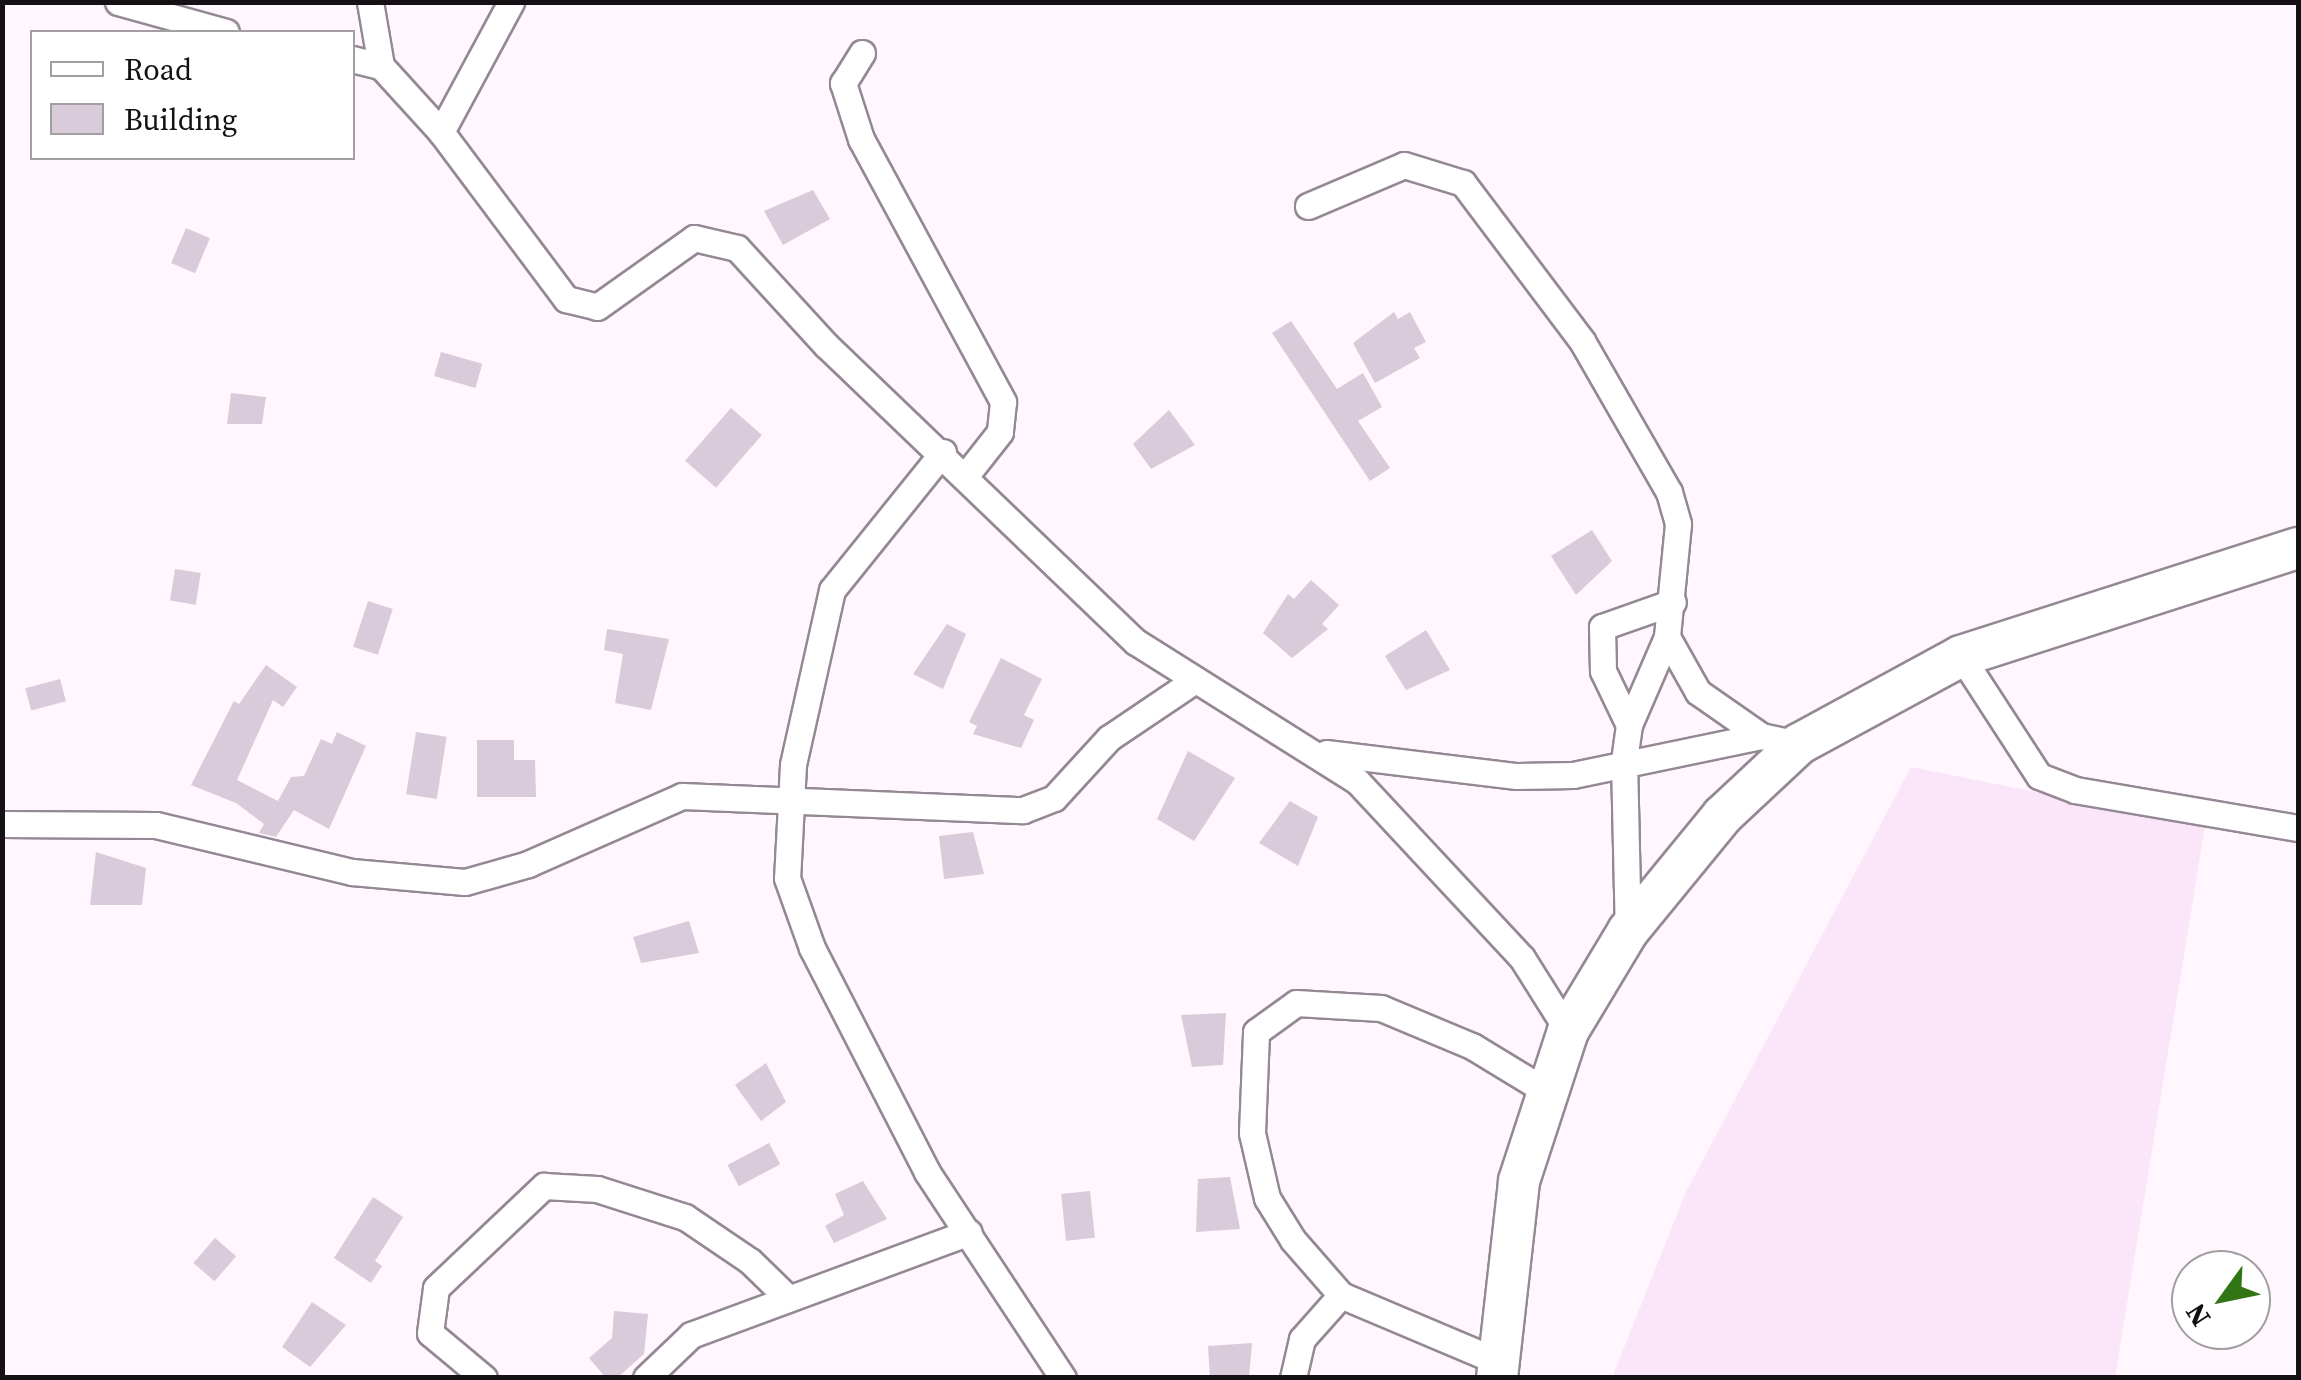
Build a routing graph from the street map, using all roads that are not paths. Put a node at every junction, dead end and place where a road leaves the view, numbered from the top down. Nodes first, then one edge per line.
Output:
1 (118, 2) edge
2 (370, 2) edge
3 (511, 2) edge
4 (219, 30) edge
5 (862, 53) dead end
6 (355, 60) edge
7 (381, 66) junction
8 (442, 132) junction
9 (1308, 206) dead end
10 (943, 452) junction
11 (966, 474) junction
12 (2298, 548) edge
13 (1672, 602) junction
14 (1667, 637) junction
15 (1961, 656) junction
16 (1192, 682) junction
17 (1629, 724) junction
18 (1780, 740) junction
19 (1319, 752) junction
20 (1624, 760) junction
21 (792, 804) junction
22 (2, 824) edge
23 (2298, 828) edge
24 (1628, 931) junction
25 (1568, 1031) junction
26 (1546, 1091) junction
27 (968, 1232) junction
28 (1342, 1295) junction
29 (788, 1298) junction
30 (1497, 1369) edge
31 (484, 1378) edge
32 (646, 1378) edge
33 (1063, 1378) edge
34 (1293, 1378) edge

1 - 4 street
2 - 7 street
3 - 8 street
5 - 11 street
6 - 7 street
7 - 8 street
8 - 10 street
9 - 13 street
10 - 11 street
10 - 21 street
11 - 16 street
12 - 15 main road
13 - 14 street
13 - 17 street
14 - 17 street
14 - 18 street
15 - 18 main road
15 - 23 street
16 - 19 street
16 - 21 street
17 - 20 street
18 - 20 street
18 - 24 main road
19 - 20 street
19 - 25 street
20 - 24 street
21 - 22 street
21 - 27 street
24 - 25 main road
25 - 26 main road
26 - 28 street
26 - 30 main road
27 - 29 street
27 - 33 street
28 - 30 street
28 - 34 street
29 - 31 street
29 - 32 street

